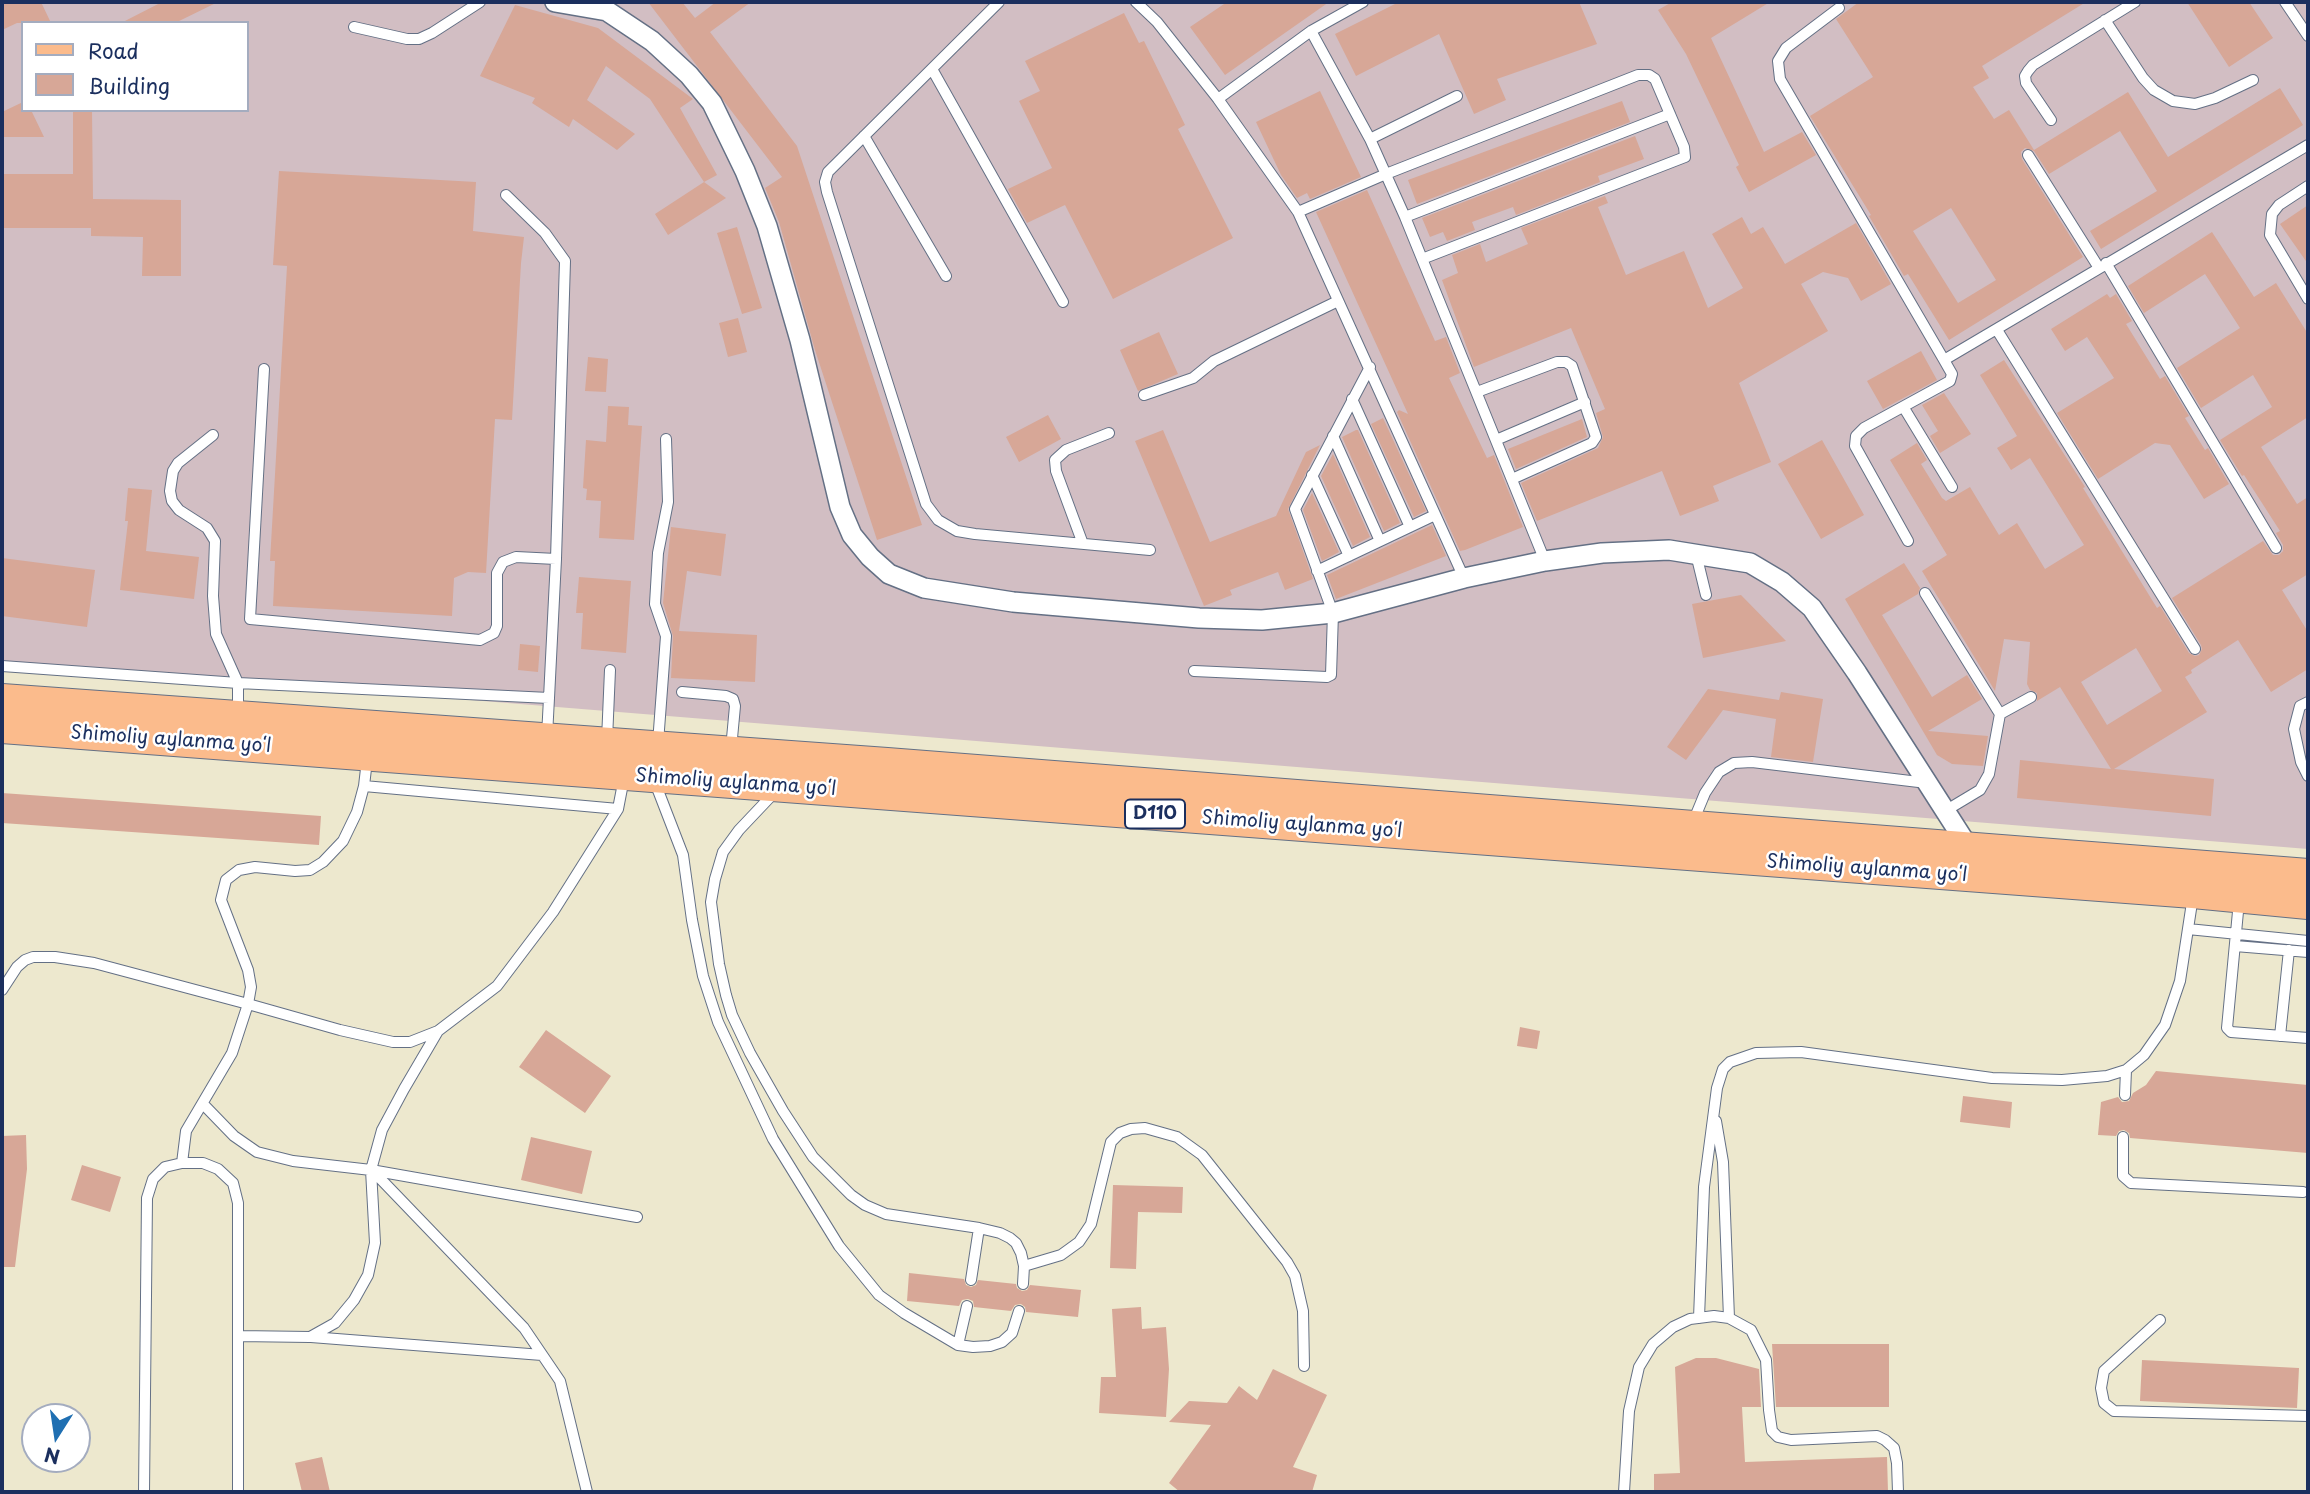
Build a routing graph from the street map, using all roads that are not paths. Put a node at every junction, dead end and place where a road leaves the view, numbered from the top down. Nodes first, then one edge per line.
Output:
1 (480, 2) edge
2 (562, 2) edge
3 (999, 2) edge
4 (1136, 2) edge
5 (1363, 2) edge
6 (2135, 2) edge
7 (2285, 2) edge
8 (1839, 8) dead end
9 (2105, 20) junction
10 (354, 27) dead end
11 (1311, 31) junction
12 (2308, 36) edge
13 (932, 69) junction
14 (2253, 79) dead end
15 (1457, 96) dead end
16 (1217, 99) junction
17 (1670, 114) junction
18 (2051, 120) dead end
19 (864, 136) junction
20 (1370, 139) junction
21 (2308, 145) edge
22 (2028, 155) dead end
23 (1386, 174) junction
24 (2308, 186) edge
25 (506, 195) dead end
26 (1298, 212) junction
27 (1405, 217) junction
28 (1422, 259) junction
29 (2103, 265) junction
30 (946, 276) dead end
31 (2308, 299) edge
32 (1338, 301) junction
33 (1063, 302) dead end
34 (1997, 330) junction
35 (1944, 360) junction
36 (1370, 367) junction
37 (264, 369) dead end
38 (1477, 393) junction
39 (1144, 396) dead end
40 (1353, 399) junction
41 (1585, 402) junction
42 (1904, 408) junction
43 (1109, 433) dead end
44 (213, 435) dead end
45 (1333, 436) junction
46 (666, 439) dead end
47 (1496, 440) junction
48 (1312, 475) junction
49 (1512, 479) junction
50 (1952, 487) dead end
51 (1435, 515) junction
52 (1410, 527) junction
53 (1380, 541) junction
54 (1908, 541) dead end
55 (1083, 544) junction
56 (2276, 548) dead end
57 (1150, 550) dead end
58 (1349, 555) junction
59 (1696, 555) junction
60 (556, 559) junction
61 (1545, 561) junction
62 (1317, 571) junction
63 (1464, 578) junction
64 (1925, 593) dead end
65 (1706, 595) dead end
66 (1334, 612) junction
67 (2194, 649) dead end
68 (2, 666) edge
69 (610, 670) dead end
70 (1194, 671) dead end
71 (238, 683) junction
72 (682, 692) dead end
73 (2031, 697) dead end
74 (549, 698) junction
75 (2, 700) edge
76 (2308, 702) edge
77 (2000, 714) junction
78 (238, 717) junction
79 (2, 727) edge
80 (547, 740) junction
81 (606, 744) junction
82 (731, 753) junction
83 (366, 756) junction
84 (645, 767) junction
85 (2308, 776) edge
86 (1928, 783) junction
87 (782, 785) junction
88 (990, 787) junction
89 (618, 808) junction
90 (1945, 811) junction
91 (1691, 827) junction
92 (1969, 848) junction
93 (2308, 875) edge
94 (2193, 892) junction
95 (2240, 897) junction
96 (2308, 903) edge
97 (2188, 929) junction
98 (2236, 934) junction
99 (2308, 941) edge
100 (2235, 946) junction
101 (2288, 950) junction
102 (2308, 952) edge
103 (2, 990) edge
104 (248, 1004) junction
105 (438, 1031) junction
106 (2280, 1036) junction
107 (2308, 1038) edge
108 (2126, 1070) junction
109 (2125, 1095) dead end
110 (203, 1104) junction
111 (1714, 1110) junction
112 (2123, 1137) dead end
113 (182, 1163) junction
114 (371, 1170) junction
115 (2303, 1192) dead end
116 (637, 1217) dead end
117 (979, 1228) junction
118 (1024, 1266) junction
119 (971, 1280) dead end
120 (1023, 1284) dead end
121 (967, 1306) dead end
122 (1019, 1311) dead end
123 (1699, 1318) junction
124 (1730, 1318) junction
125 (2160, 1320) dead end
126 (238, 1336) junction
127 (310, 1337) junction
128 (958, 1345) junction
129 (542, 1355) junction
130 (1304, 1366) dead end
131 (2308, 1416) edge
132 (144, 1492) edge
133 (238, 1492) edge
134 (587, 1492) edge
135 (1624, 1492) edge
136 (1898, 1492) edge

1 - 10 lane
2 - 66 street
3 - 13 lane
4 - 16 lane
5 - 11 lane
6 - 9 lane
7 - 12 lane
8 - 35 lane
9 - 14 lane
9 - 18 lane
11 - 16 lane
11 - 20 lane
13 - 19 lane
13 - 33 lane
15 - 20 lane
16 - 26 lane
17 - 23 lane
17 - 27 lane
17 - 28 lane
19 - 30 lane
19 - 55 lane
20 - 23 lane
21 - 29 lane
22 - 29 lane
23 - 26 lane
23 - 27 lane
24 - 31 lane
25 - 60 lane
26 - 32 lane
27 - 28 lane
28 - 38 lane
29 - 34 lane
29 - 56 lane
32 - 36 lane
32 - 39 lane
34 - 35 lane
34 - 67 lane
35 - 42 lane
36 - 40 lane
36 - 51 lane
37 - 60 lane
38 - 41 lane
38 - 47 lane
40 - 45 lane
40 - 52 lane
41 - 47 lane
41 - 49 lane
42 - 50 lane
42 - 54 lane
43 - 55 lane
44 - 71 lane
45 - 48 lane
45 - 53 lane
46 - 84 lane
47 - 49 lane
48 - 58 lane
48 - 62 lane
49 - 61 lane
51 - 52 lane
51 - 63 lane
52 - 53 lane
53 - 58 lane
55 - 57 lane
58 - 62 lane
59 - 61 street
59 - 65 lane
59 - 86 street
60 - 74 lane
61 - 63 street
62 - 66 lane
63 - 66 street
64 - 77 lane
66 - 70 lane
68 - 71 lane
69 - 81 lane
71 - 74 lane
71 - 78 lane
72 - 82 lane
73 - 77 lane
74 - 80 lane
75 - 78 main road, Shimoliy aylanma yoʻl / D110
76 - 85 lane
77 - 90 lane
78 - 83 main road, Shimoliy aylanma yoʻl / D110
79 - 83 main road, Shimoliy aylanma yoʻl / D110
80 - 81 main road, Shimoliy aylanma yoʻl / D110
80 - 83 main road, Shimoliy aylanma yoʻl / D110
81 - 84 main road, Shimoliy aylanma yoʻl / D110
82 - 84 main road, Shimoliy aylanma yoʻl / D110
82 - 88 main road, Shimoliy aylanma yoʻl / D110
83 - 84 main road, Shimoliy aylanma yoʻl / D110
83 - 89 lane
83 - 104 lane
84 - 87 main road, Shimoliy aylanma yoʻl / D110
84 - 89 lane
84 - 128 lane
86 - 90 street
86 - 91 lane
87 - 88 main road, Shimoliy aylanma yoʻl / D110
87 - 117 lane
88 - 91 main road, Shimoliy aylanma yoʻl / D110
88 - 94 main road, Shimoliy aylanma yoʻl / D110
89 - 105 lane
90 - 92 street
91 - 92 main road, Shimoliy aylanma yoʻl / D110
92 - 93 main road, Shimoliy aylanma yoʻl / D110
94 - 95 main road, Shimoliy aylanma yoʻl / D110
94 - 97 lane
95 - 96 main road, Shimoliy aylanma yoʻl / D110
95 - 98 lane
97 - 98 lane
97 - 108 lane
98 - 99 lane
98 - 100 lane
100 - 101 lane
100 - 106 lane
101 - 102 lane
101 - 106 lane
103 - 104 lane
104 - 105 lane
104 - 110 lane
105 - 114 lane
106 - 107 lane
108 - 109 lane
108 - 111 lane
110 - 113 lane
110 - 114 lane
111 - 123 lane
111 - 124 lane
112 - 115 lane
113 - 126 lane
113 - 132 lane
114 - 116 lane
114 - 127 lane
114 - 129 lane
117 - 118 lane
117 - 119 lane
118 - 120 lane
118 - 130 lane
121 - 128 lane
122 - 128 lane
123 - 124 lane
123 - 135 lane
124 - 136 lane
125 - 131 lane
126 - 127 lane
126 - 133 lane
127 - 129 lane
129 - 134 lane

